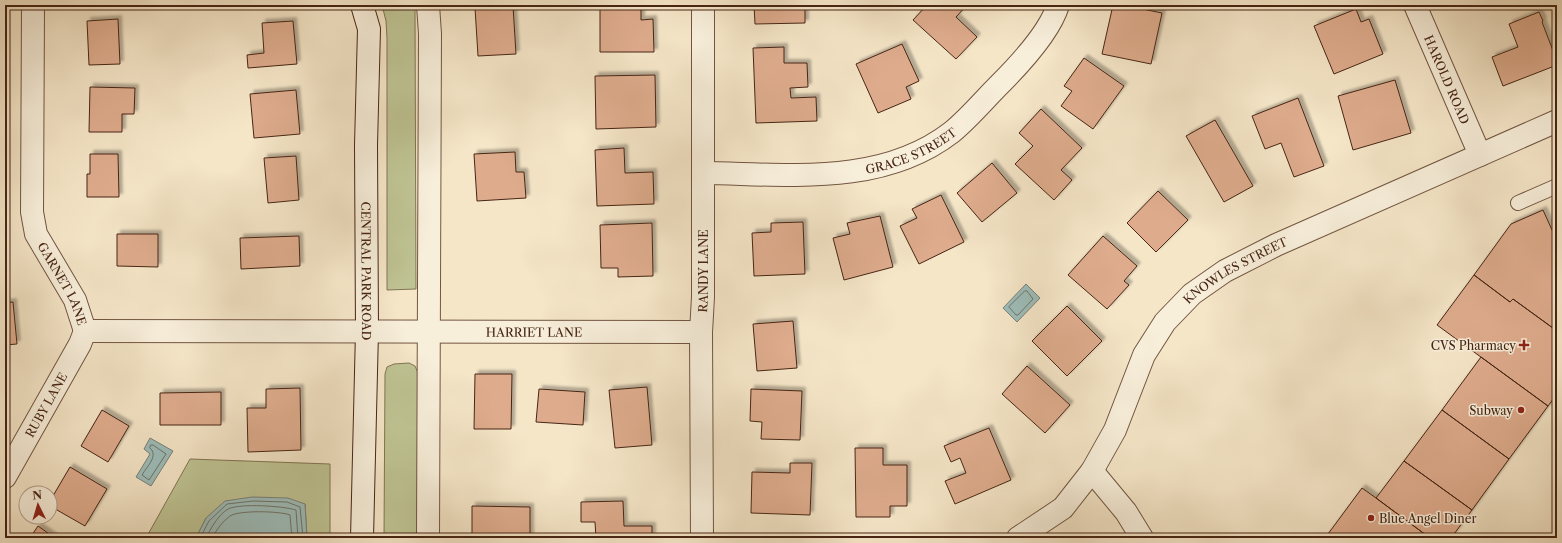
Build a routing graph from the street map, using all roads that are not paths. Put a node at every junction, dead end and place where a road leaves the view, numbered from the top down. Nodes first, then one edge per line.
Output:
1 (33, 5) edge
2 (362, 5) edge
3 (428, 5) edge
4 (703, 5) edge
5 (1058, 5) edge
6 (1415, 5) edge
7 (1557, 121) edge
8 (1480, 155) junction
9 (703, 173) junction
10 (1557, 186) edge
11 (1518, 203) dead end
12 (85, 331) junction
13 (367, 332) junction
14 (428, 332) junction
15 (701, 332) junction
16 (1092, 471) junction
17 (5, 477) edge
18 (362, 538) edge
19 (428, 538) edge
20 (702, 538) edge
21 (1018, 538) edge
22 (1142, 538) edge

1 - 12 street, GARNET LANE
2 - 13 street, CENTRAL PARK ROAD
3 - 14 street
4 - 9 street, RANDY LANE
5 - 9 street, GRACE STREET
6 - 8 street, HAROLD ROAD
7 - 8 street, KNOWLES STREET
8 - 16 street, KNOWLES STREET
9 - 15 street, RANDY LANE
10 - 11 lane
12 - 13 street, GARNET LANE
12 - 17 street, RUBY LANE
13 - 14 street, HARRIET LANE
13 - 18 street, CENTRAL PARK ROAD
14 - 15 street, HARRIET LANE
14 - 19 street
15 - 20 street, RANDY LANE
16 - 21 street, KNOWLES STREET
16 - 22 street

